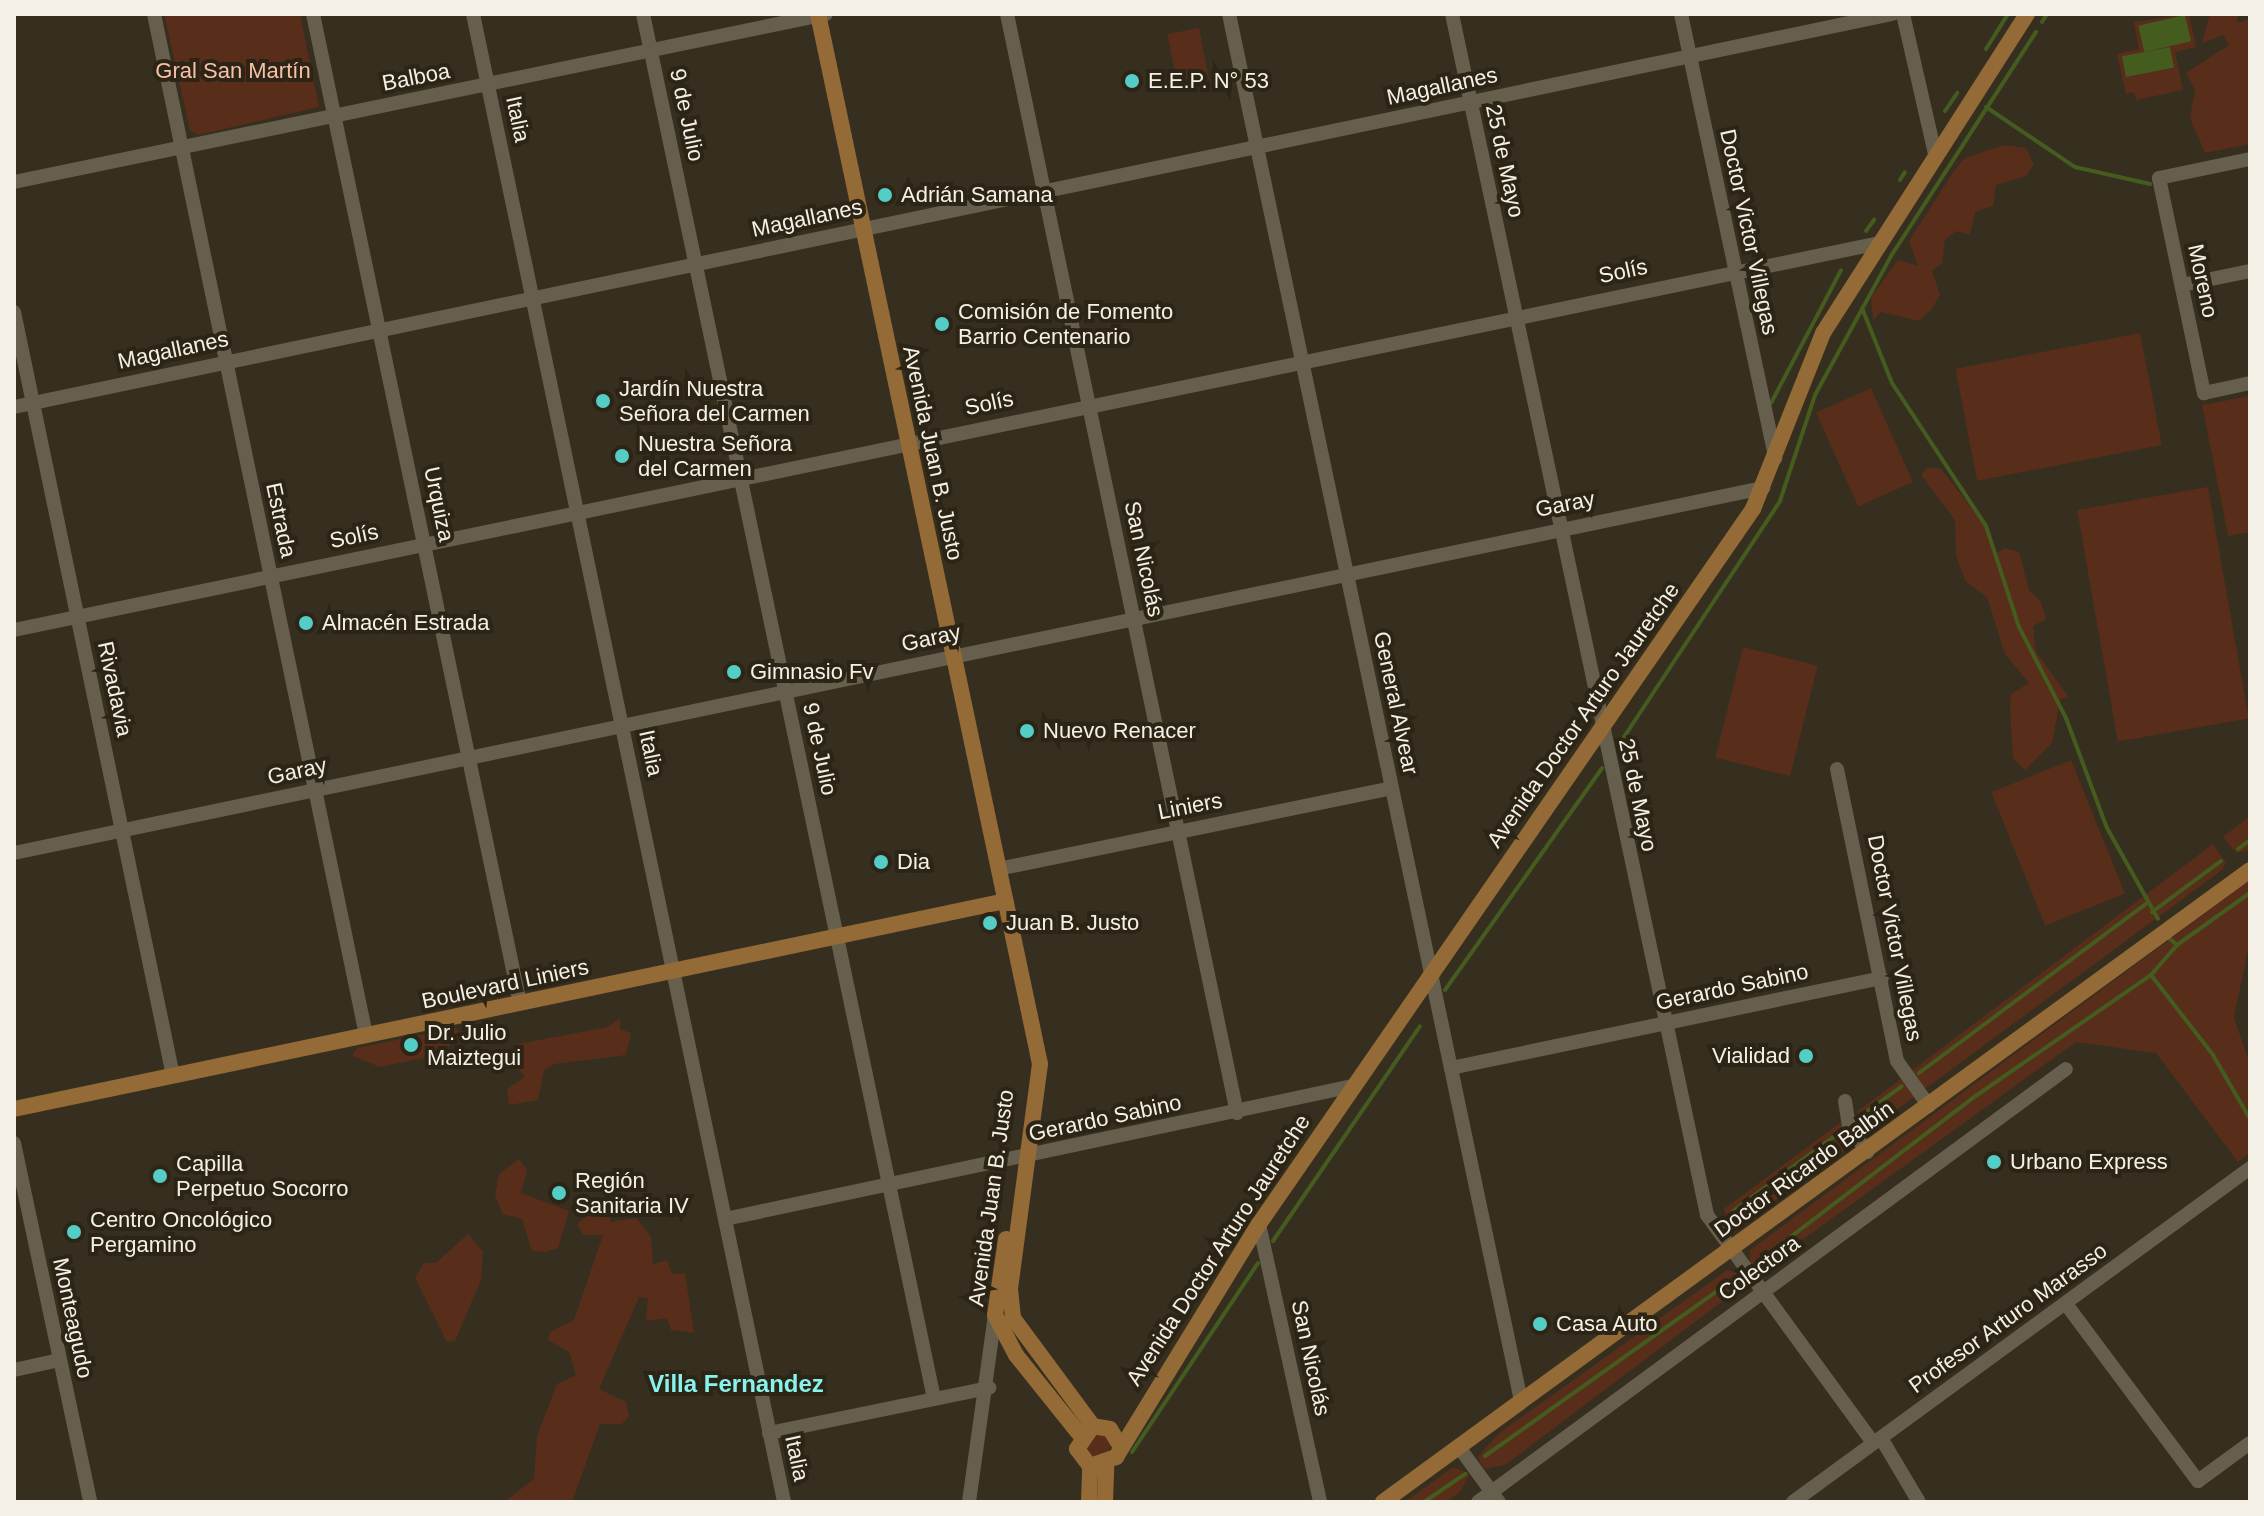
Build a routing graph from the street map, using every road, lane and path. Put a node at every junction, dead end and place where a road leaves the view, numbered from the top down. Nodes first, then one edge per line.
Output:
1 (154, 14) edge
2 (313, 14) edge
3 (473, 14) edge
4 (643, 14) edge
5 (1007, 14) edge
6 (1229, 14) edge
7 (1452, 14) edge
8 (1681, 14) edge
9 (1892, 14) edge
10 (1903, 14) edge
11 (2027, 14) edge
12 (821, 15) edge
13 (651, 51) junction
14 (1690, 57) junction
15 (488, 85) junction
16 (1470, 102) junction
17 (334, 115) junction
18 (1257, 147) junction
19 (182, 148) junction
20 (1935, 154) junction
21 (2250, 159) edge
22 (14, 182) edge
23 (1044, 191) junction
24 (864, 229) junction
25 (1879, 243) junction
26 (696, 264) junction
27 (1734, 271) junction
28 (2250, 271) edge
29 (2182, 285) junction
30 (533, 299) junction
31 (14, 312) edge
32 (1515, 316) junction
33 (379, 329) junction
34 (1302, 361) junction
35 (227, 362) junction
36 (2250, 383) edge
37 (33, 403) junction
38 (1088, 405) junction
39 (14, 407) edge
40 (908, 443) junction
41 (1775, 458) junction
42 (739, 478) junction
43 (1763, 488) junction
44 (577, 512) junction
45 (1559, 528) junction
46 (425, 544) junction
47 (1347, 572) junction
48 (270, 576) junction
49 (77, 616) junction
50 (1134, 617) junction
51 (14, 630) edge
52 (954, 656) junction
53 (785, 692) junction
54 (623, 725) junction
55 (1601, 731) junction
56 (469, 758) junction
57 (1837, 769) dead end
58 (1392, 788) junction
59 (315, 789) junction
60 (123, 830) junction
61 (1178, 830) junction
62 (14, 853) edge
63 (998, 869) junction
64 (2250, 870) edge
65 (1005, 901) junction
66 (837, 937) junction
67 (674, 971) junction
68 (1433, 978) junction
69 (1882, 978) junction
70 (520, 1003) junction
71 (1666, 1024) junction
72 (366, 1035) junction
73 (1451, 1068) junction
74 (2066, 1069) dead end
75 (173, 1076) junction
76 (1353, 1086) junction
77 (1845, 1101) dead end
78 (1929, 1106) junction
79 (14, 1109) edge
80 (1237, 1113) junction
81 (14, 1143) edge
82 (1867, 1152) junction
83 (1023, 1158) junction
84 (2250, 1168) edge
85 (888, 1184) junction
86 (725, 1219) junction
87 (1259, 1224) junction
88 (1729, 1251) junction
89 (1761, 1293) junction
90 (2066, 1304) junction
91 (995, 1315) junction
92 (59, 1360) junction
93 (14, 1370) edge
94 (989, 1388) junction
95 (934, 1399) junction
96 (1521, 1401) junction
97 (1134, 1418) junction
98 (1110, 1429) junction
99 (1086, 1430) junction
100 (769, 1433) junction
101 (1877, 1440) junction
102 (2250, 1443) edge
103 (1119, 1444) junction
104 (1459, 1447) junction
105 (1098, 1466) junction
106 (1496, 1497) edge
107 (90, 1502) edge
108 (784, 1502) edge
109 (969, 1502) edge
110 (1089, 1502) edge
111 (1105, 1502) edge
112 (1320, 1502) edge
113 (1383, 1502) edge
114 (1478, 1502) edge
115 (1793, 1502) edge
116 (1919, 1502) edge

1 - 19 street, Estrada
2 - 17 street, Urquiza
3 - 15 street, Italia
4 - 13 street, 9 de Julio
5 - 23 street, San Nicolás
6 - 18 street, General Alvear
7 - 16 street, 25 de Mayo
8 - 14 street, Doctor Victor Villegas
9 - 14 street, Magallanes
10 - 20 street
11 - 20 main road, Avenida Doctor Arturo Jauretche
12 - 13 street, Balboa
12 - 24 main road, Avenida Juan B. Justo
13 - 15 street, Balboa
13 - 26 street, 9 de Julio
14 - 16 street, Magallanes
14 - 27 street, Doctor Victor Villegas
15 - 17 street, Balboa
15 - 30 street, Italia
16 - 18 street, Magallanes
16 - 32 street, 25 de Mayo
17 - 19 street, Balboa
17 - 33 street, Urquiza
18 - 23 street, Magallanes
18 - 34 street, General Alvear
19 - 22 street, Balboa
19 - 35 street, Estrada
20 - 25 main road, Avenida Doctor Arturo Jauretche
21 - 29 street, Moreno
23 - 24 street, Magallanes
23 - 38 street, San Nicolás
24 - 26 street, Magallanes
24 - 40 main road, Avenida Juan B. Justo
25 - 27 street, Solís
25 - 41 main road, Avenida Doctor Arturo Jauretche
26 - 30 street, Magallanes
26 - 42 street, 9 de Julio
27 - 32 street, Solís
27 - 41 street, Doctor Victor Villegas
28 - 29 street
29 - 36 street, Moreno
30 - 33 street, Magallanes
30 - 44 street, Italia
31 - 37 street, Rivadavia
32 - 34 street, Solís
32 - 45 street, 25 de Mayo
33 - 35 street, Magallanes
33 - 46 street, Urquiza
34 - 38 street, Solís
34 - 47 street, General Alvear
35 - 37 street, Magallanes
35 - 48 street, Estrada
37 - 39 street, Magallanes
37 - 49 street, Rivadavia
38 - 40 street, Solís
38 - 50 street, San Nicolás
40 - 42 street, Solís
40 - 52 main road, Avenida Juan B. Justo
41 - 43 main road, Avenida Doctor Arturo Jauretche
42 - 44 street, Solís
42 - 53 street, 9 de Julio
43 - 45 street, Garay
43 - 55 main road, Avenida Doctor Arturo Jauretche
44 - 46 street, Solís
44 - 54 street, Italia
45 - 47 street, Garay
45 - 55 street, 25 de Mayo
46 - 48 street, Solís
46 - 56 street, Urquiza
47 - 50 street, Garay
47 - 58 street, General Alvear
48 - 49 street, Solís
48 - 59 street, Estrada
49 - 51 street, Solís
49 - 60 street, Rivadavia
50 - 52 street, Garay
50 - 61 street, San Nicolás
52 - 53 street, Garay
52 - 63 main road, Avenida Juan B. Justo
53 - 54 street, Garay
53 - 66 street, 9 de Julio
54 - 56 street, Garay
54 - 67 street, Italia
55 - 68 main road, Avenida Doctor Arturo Jauretche
55 - 71 street, 25 de Mayo
56 - 59 street, Garay
56 - 70 street, Urquiza
57 - 69 street, Doctor Victor Villegas
58 - 61 street, Liniers
58 - 68 street, General Alvear
59 - 60 street, Garay
59 - 72 street, Estrada
60 - 62 street, Garay
60 - 75 street, Rivadavia
61 - 63 street, Liniers
61 - 80 street, San Nicolás
63 - 65 main road, Avenida Juan B. Justo
64 - 78 main road, Doctor Ricardo Balbín
65 - 66 main road, Boulevard Liniers
65 - 83 main road, Avenida Juan B. Justo
66 - 67 main road, Boulevard Liniers
66 - 85 street, 9 de Julio
67 - 70 main road, Boulevard Liniers
67 - 86 street, Italia
68 - 73 street, General Alvear
68 - 76 main road, Avenida Doctor Arturo Jauretche
69 - 71 street, Gerardo Sabino
69 - 78 street, Doctor Victor Villegas
70 - 72 main road, Boulevard Liniers
71 - 73 street, Gerardo Sabino
71 - 88 street, 25 de Mayo
72 - 75 main road, Boulevard Liniers
73 - 96 street, General Alvear
74 - 89 street, Colectora
75 - 79 main road, Boulevard Liniers
76 - 80 street, Gerardo Sabino
76 - 87 main road, Avenida Doctor Arturo Jauretche
77 - 82 street
78 - 82 main road, Doctor Ricardo Balbín
80 - 83 street, Gerardo Sabino
81 - 92 street, Monteagudo
82 - 88 main road, Doctor Ricardo Balbín
83 - 85 street, Gerardo Sabino
83 - 91 main road, Avenida Juan B. Justo
83 - 99 main road, Avenida Juan B. Justo
84 - 90 street, Profesor Arturo Marasso
85 - 86 street, Gerardo Sabino
85 - 95 street, 9 de Julio
86 - 100 street, Italia
87 - 97 main road, Avenida Doctor Arturo Jauretche
87 - 112 street, San Nicolás
88 - 89 street, 25 de Mayo
88 - 96 main road, Doctor Ricardo Balbín
89 - 101 street, 25 de Mayo
89 - 106 street, Colectora
90 - 101 street, Profesor Arturo Marasso
90 - 102 street
91 - 94 street, Avenida Juan B. Justo
91 - 99 main road
92 - 93 street
92 - 107 street, Monteagudo
94 - 95 street
94 - 109 street, Avenida Juan B. Justo
95 - 100 street
96 - 104 main road, Doctor Ricardo Balbín
97 - 98 main road, Avenida Doctor Arturo Jauretche
97 - 103 main road, Avenida Doctor Arturo Jauretche
98 - 99 main road
98 - 103 main road
99 - 105 main road, Avenida Doctor Arturo Jauretche
100 - 108 street, Italia
101 - 115 street, Profesor Arturo Marasso
101 - 116 street, 25 de Mayo
103 - 105 main road, Avenida Doctor Arturo Jauretche
104 - 106 street
104 - 113 main road, Doctor Ricardo Balbín
105 - 110 main road, Avenida Doctor Arturo Jauretche
105 - 111 main road, Avenida Doctor Arturo Jauretche
106 - 114 street, Colectora

